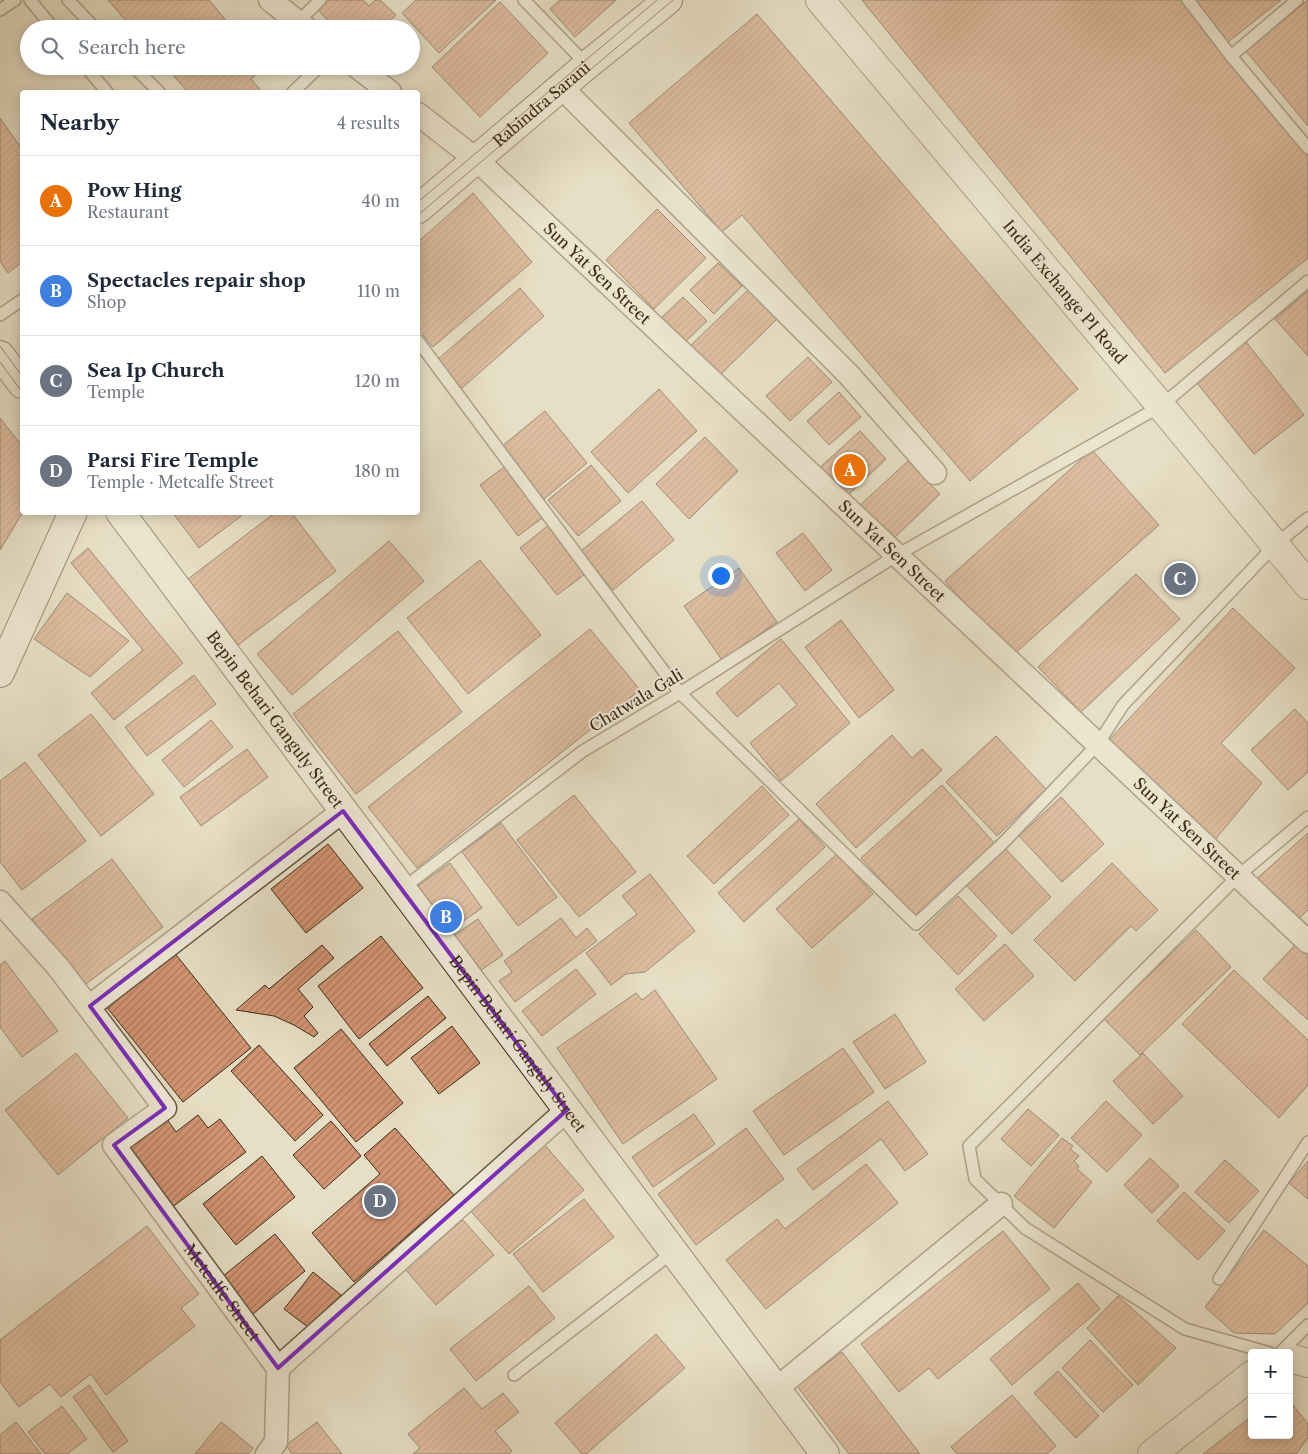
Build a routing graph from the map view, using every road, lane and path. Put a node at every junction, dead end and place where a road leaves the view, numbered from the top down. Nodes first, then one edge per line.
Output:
1 (15, 0) edge
2 (30, 0) edge
3 (68, 0) edge
4 (270, 0) edge
5 (320, 0) edge
6 (524, 0) edge
7 (668, 0) edge
8 (820, 0) edge
9 (1188, 0) edge
10 (1297, 0) edge
11 (0, 10) edge
12 (47, 20) edge
13 (87, 20) edge
14 (296, 20) edge
15 (306, 20) edge
16 (1231, 56) junction
17 (587, 65) junction
18 (93, 75) edge
19 (142, 75) edge
20 (311, 75) edge
21 (368, 75) edge
22 (561, 87) junction
23 (105, 90) edge
24 (157, 90) edge
25 (295, 90) edge
26 (387, 90) edge
27 (420, 116) edge
28 (1308, 148) edge
29 (477, 160) junction
30 (420, 206) edge
31 (1308, 281) edge
32 (20, 301) edge
33 (0, 315) edge
34 (420, 344) edge
35 (0, 355) edge
36 (20, 381) edge
37 (1162, 406) junction
38 (934, 473) dead end
39 (72, 515) edge
40 (122, 515) edge
41 (1308, 518) edge
42 (1275, 544) junction
43 (897, 555) junction
44 (1308, 584) edge
45 (0, 673) edge
46 (680, 693) junction
47 (1098, 744) junction
48 (343, 810) junction
49 (1308, 817) edge
50 (1238, 876) junction
51 (402, 889) junction
52 (0, 902) edge
53 (1308, 942) edge
54 (90, 1006) junction
55 (567, 1110) junction
56 (1308, 1142) edge
57 (1001, 1204) junction
58 (673, 1252) junction
59 (1218, 1280) dead end
60 (1308, 1326) edge
61 (1256, 1349) edge
62 (1284, 1349) edge
63 (1293, 1359) edge
64 (1308, 1364) edge
65 (278, 1368) junction
66 (514, 1375) dead end
67 (1248, 1378) edge
68 (776, 1388) junction
69 (267, 1454) edge
70 (825, 1454) edge
71 (1153, 1454) edge

1 - 11 lane
2 - 12 lane
3 - 13 lane
4 - 14 street
5 - 15 lane
6 - 17 lane
7 - 17 main road, Rabindra Sarani
8 - 37 main road, India Exchange PI Road
9 - 16 lane
10 - 16 lane
16 - 28 lane
17 - 22 main road, Rabindra Sarani
18 - 23 lane
19 - 24 lane
20 - 25 lane
21 - 26 street
22 - 29 main road, Rabindra Sarani
22 - 38 street
27 - 29 street, Sun Yat Sen Street
29 - 30 main road, Rabindra Sarani
29 - 43 street, Sun Yat Sen Street
31 - 37 lane, Chatwala Gali
32 - 33 lane
34 - 46 lane
35 - 36 main road
37 - 42 main road, India Exchange PI Road
37 - 43 lane, Chatwala Gali
39 - 45 main road
40 - 48 main road, Bepin Behari Ganguly Street
41 - 42 lane
42 - 44 main road, India Exchange PI Road
42 - 47 lane
43 - 46 lane, Chatwala Gali
43 - 47 street, Sun Yat Sen Street
46 - 47 lane
46 - 51 lane, Chatwala Gali
47 - 50 street, Sun Yat Sen Street
48 - 51 main road, Bepin Behari Ganguly Street
48 - 54 street
49 - 50 lane
50 - 53 street, Sun Yat Sen Street
50 - 57 lane
51 - 55 main road, Bepin Behari Ganguly Street
52 - 54 street
54 - 65 street, Metcalfe Street
55 - 58 main road, Bepin Behari Ganguly Street
55 - 65 street
56 - 59 lane
57 - 61 lane
57 - 68 street
58 - 66 lane
58 - 68 main road, Bepin Behari Ganguly Street
60 - 62 lane
63 - 64 main road
65 - 69 street
67 - 71 main road
68 - 70 main road, Bepin Behari Ganguly Street

